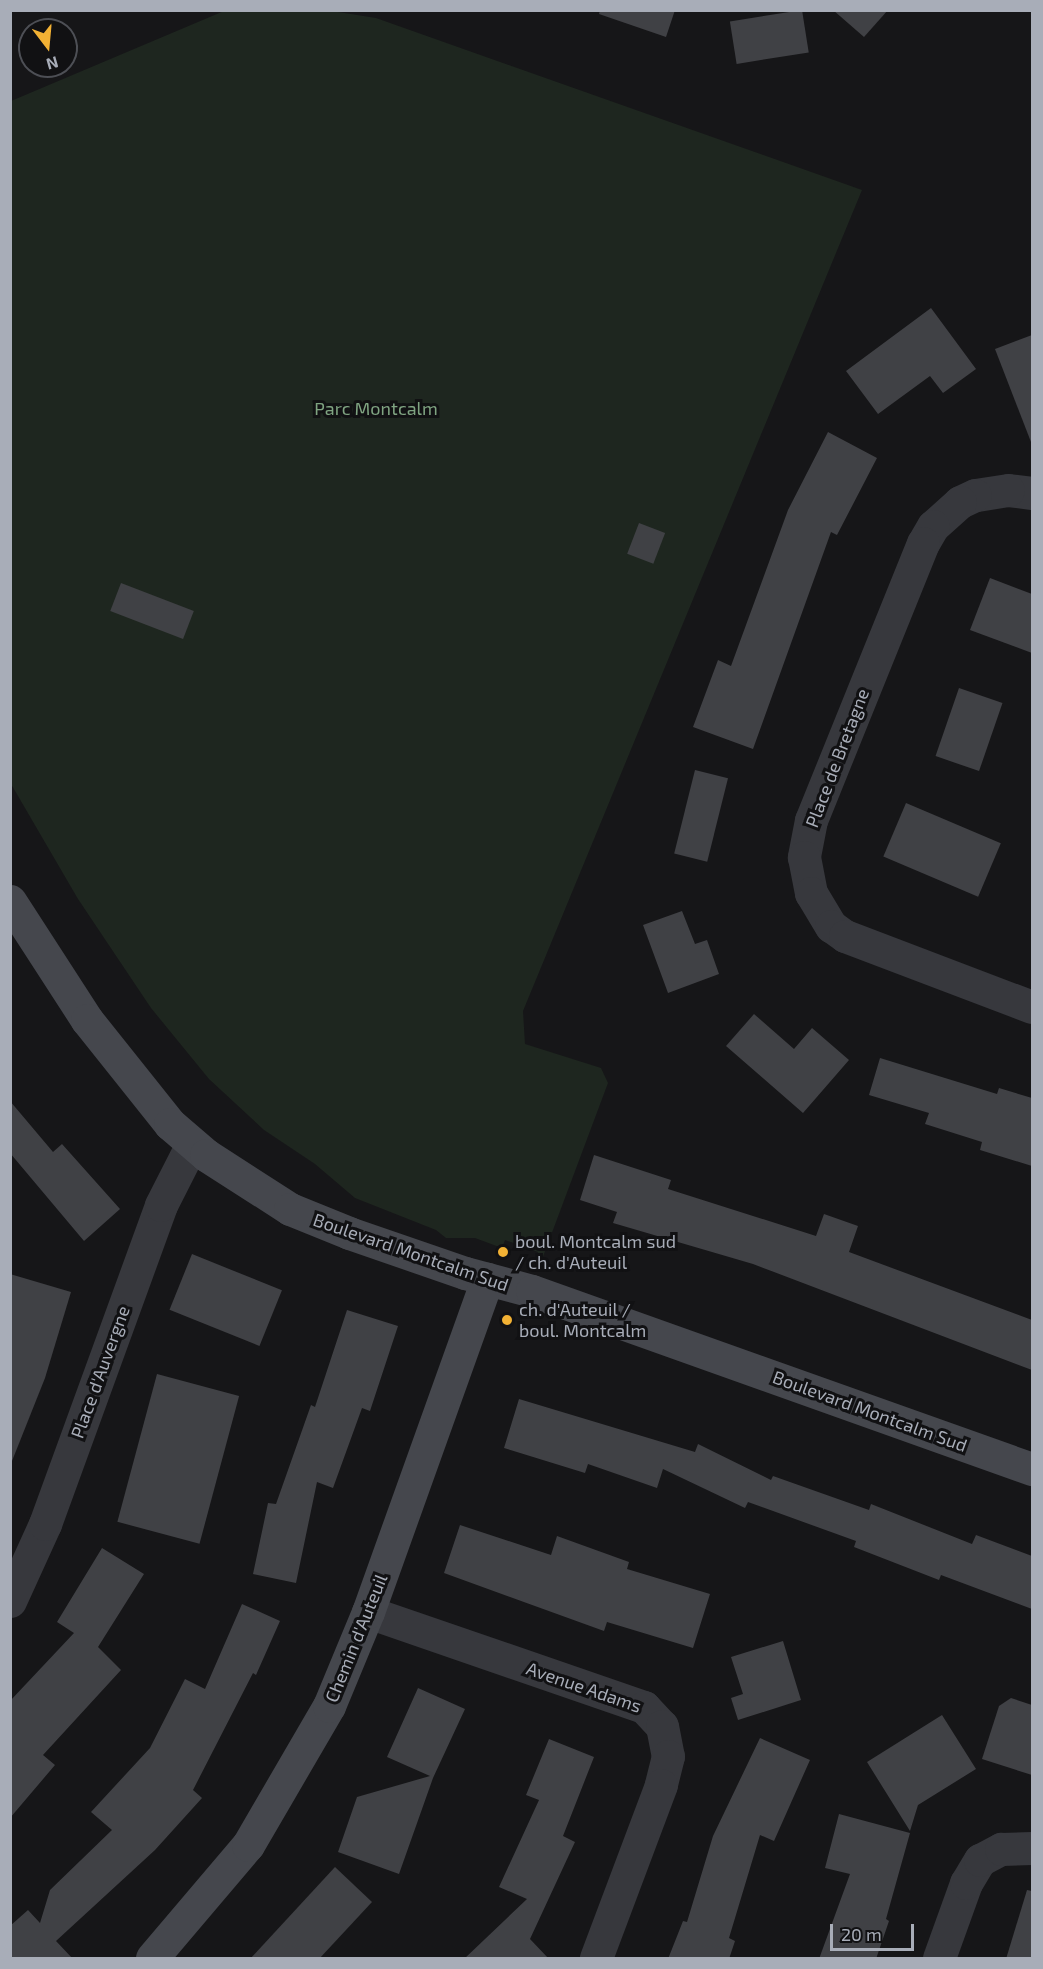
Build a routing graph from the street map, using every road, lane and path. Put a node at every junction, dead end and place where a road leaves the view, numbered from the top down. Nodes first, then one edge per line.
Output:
1 (1032, 494) edge
2 (10, 901) edge
3 (1032, 1007) edge
4 (192, 1144) junction
5 (487, 1279) junction
6 (1032, 1469) edge
7 (10, 1600) edge
8 (368, 1612) junction
9 (1032, 1848) edge
10 (152, 1959) edge
11 (596, 1959) edge
12 (939, 1959) edge

1 - 3 street, Place de Bretagne
2 - 4 street, Boulevard Montcalm Sud
4 - 5 street, Boulevard Montcalm Sud
4 - 7 street, Place d'Auvergne
5 - 6 street, Boulevard Montcalm Sud
5 - 8 street, Chemin d'Auteuil
8 - 10 street, Chemin d'Auteuil
8 - 11 street, Avenue Adams
9 - 12 street

